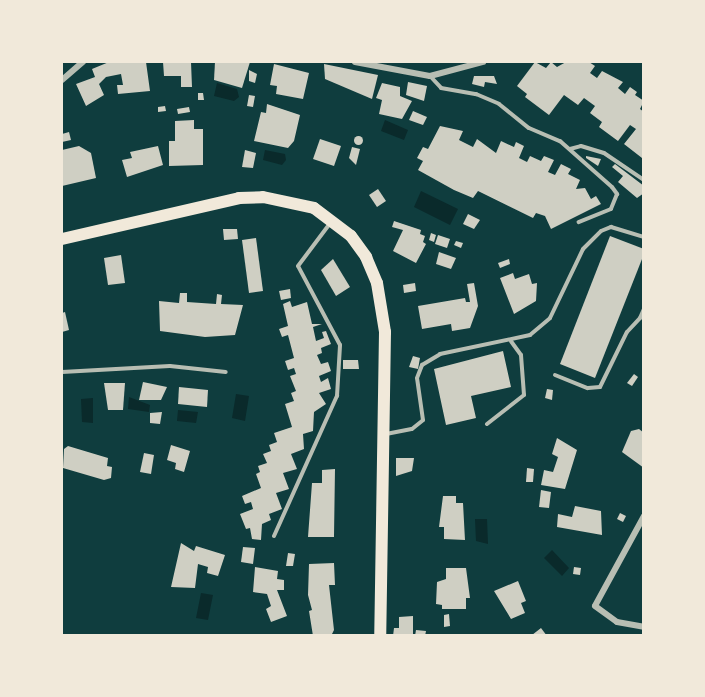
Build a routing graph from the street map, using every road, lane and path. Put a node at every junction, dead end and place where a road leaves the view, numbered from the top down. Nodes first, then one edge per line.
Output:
1 (83, 62) edge
2 (355, 62) edge
3 (483, 62) edge
4 (430, 76) junction
5 (62, 80) edge
6 (570, 149) junction
7 (644, 180) edge
8 (334, 219) junction
9 (578, 222) dead end
10 (644, 237) edge
11 (62, 239) edge
12 (644, 309) edge
13 (511, 341) junction
14 (62, 372) edge
15 (226, 372) dead end
16 (555, 375) dead end
17 (488, 424) dead end
18 (385, 434) junction
19 (644, 516) edge
20 (274, 536) dead end
21 (644, 627) edge
22 (380, 636) edge

1 - 5 street
2 - 4 street
3 - 4 street
4 - 6 lane
6 - 7 lane
6 - 9 lane
8 - 11 main road
8 - 18 main road
8 - 20 lane
10 - 13 lane
12 - 16 lane
13 - 17 lane
13 - 18 lane
14 - 15 lane
18 - 22 main road
19 - 21 street

